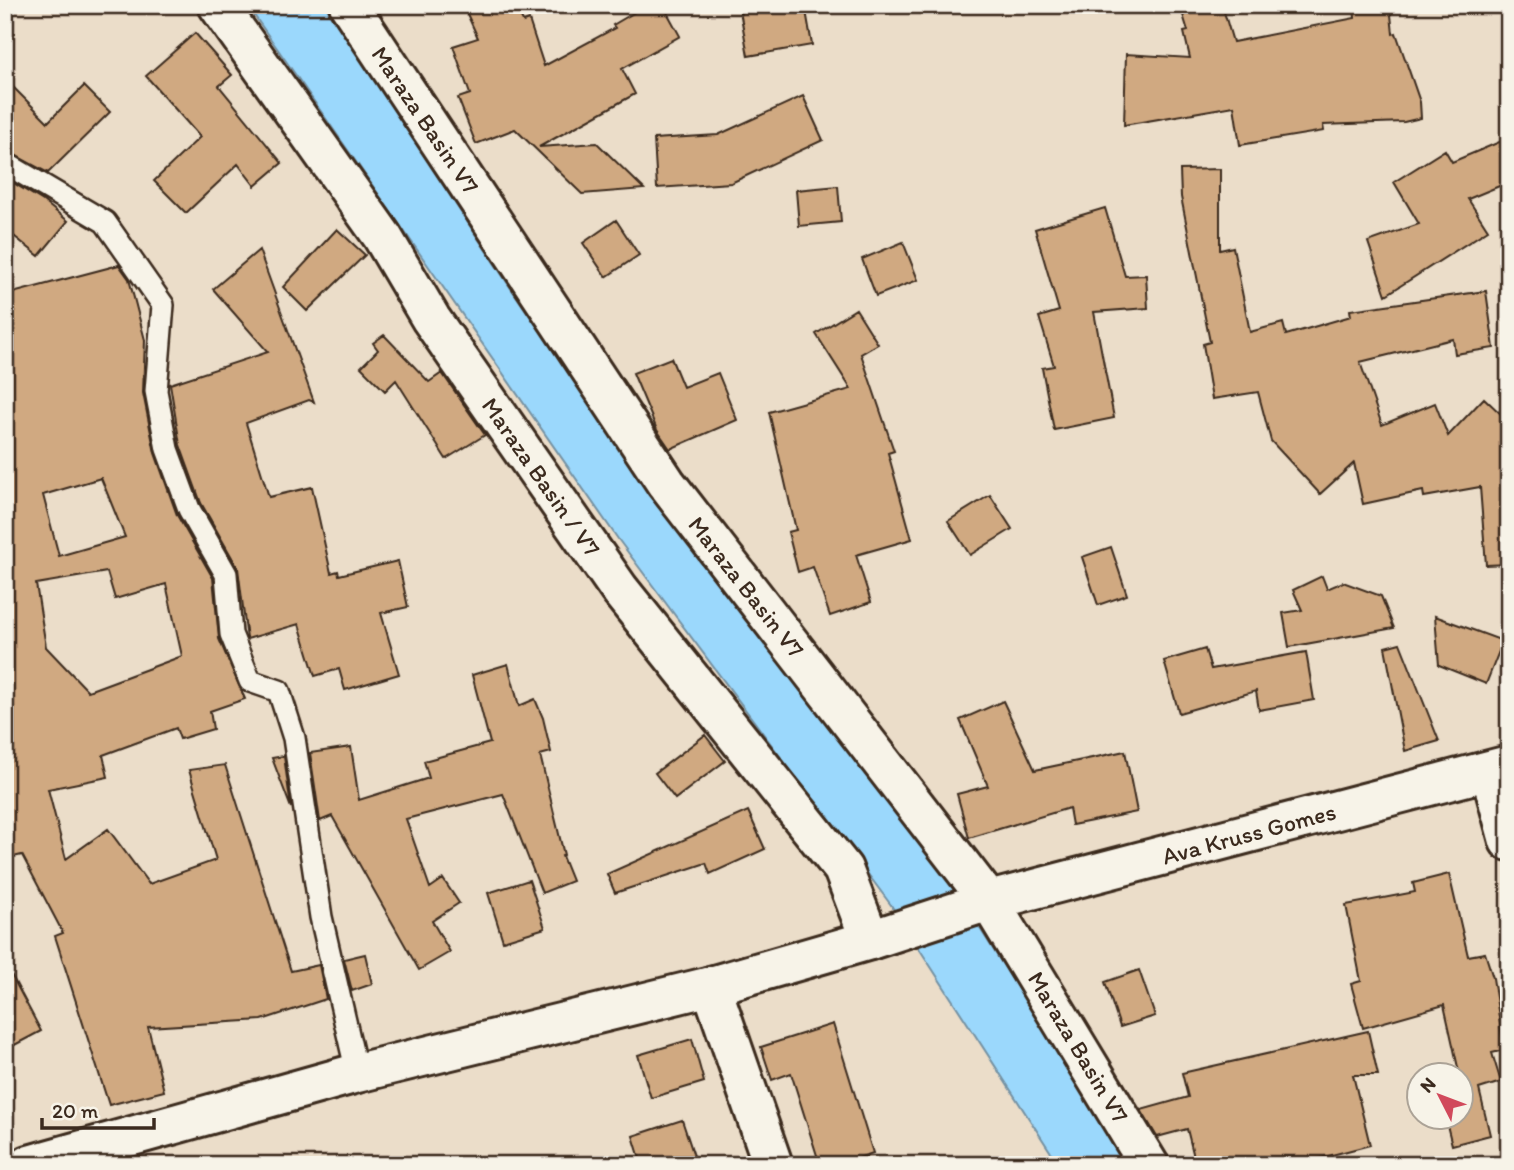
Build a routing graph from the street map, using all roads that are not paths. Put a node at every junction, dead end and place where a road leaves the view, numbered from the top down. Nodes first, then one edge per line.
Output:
1 (218, 5) edge
2 (349, 5) edge
3 (5, 163) edge
4 (1500, 768) edge
5 (1509, 841) edge
6 (989, 901) junction
7 (870, 940) junction
8 (711, 986) junction
9 (357, 1073) junction
10 (29, 1165) edge
11 (773, 1165) edge
12 (1149, 1165) edge

1 - 7 street, Maraza Basin / V7
2 - 6 street, Maraza Basin V7
3 - 9 lane
4 - 5 street
4 - 6 street, Ava Kruss Gomes
6 - 7 street, Ava Kruss Gomes
6 - 12 street, Maraza Basin V7
7 - 8 street, Ava Kruss Gomes
8 - 9 street, Ava Kruss Gomes
8 - 11 street
9 - 10 street, Ava Kruss Gomes

